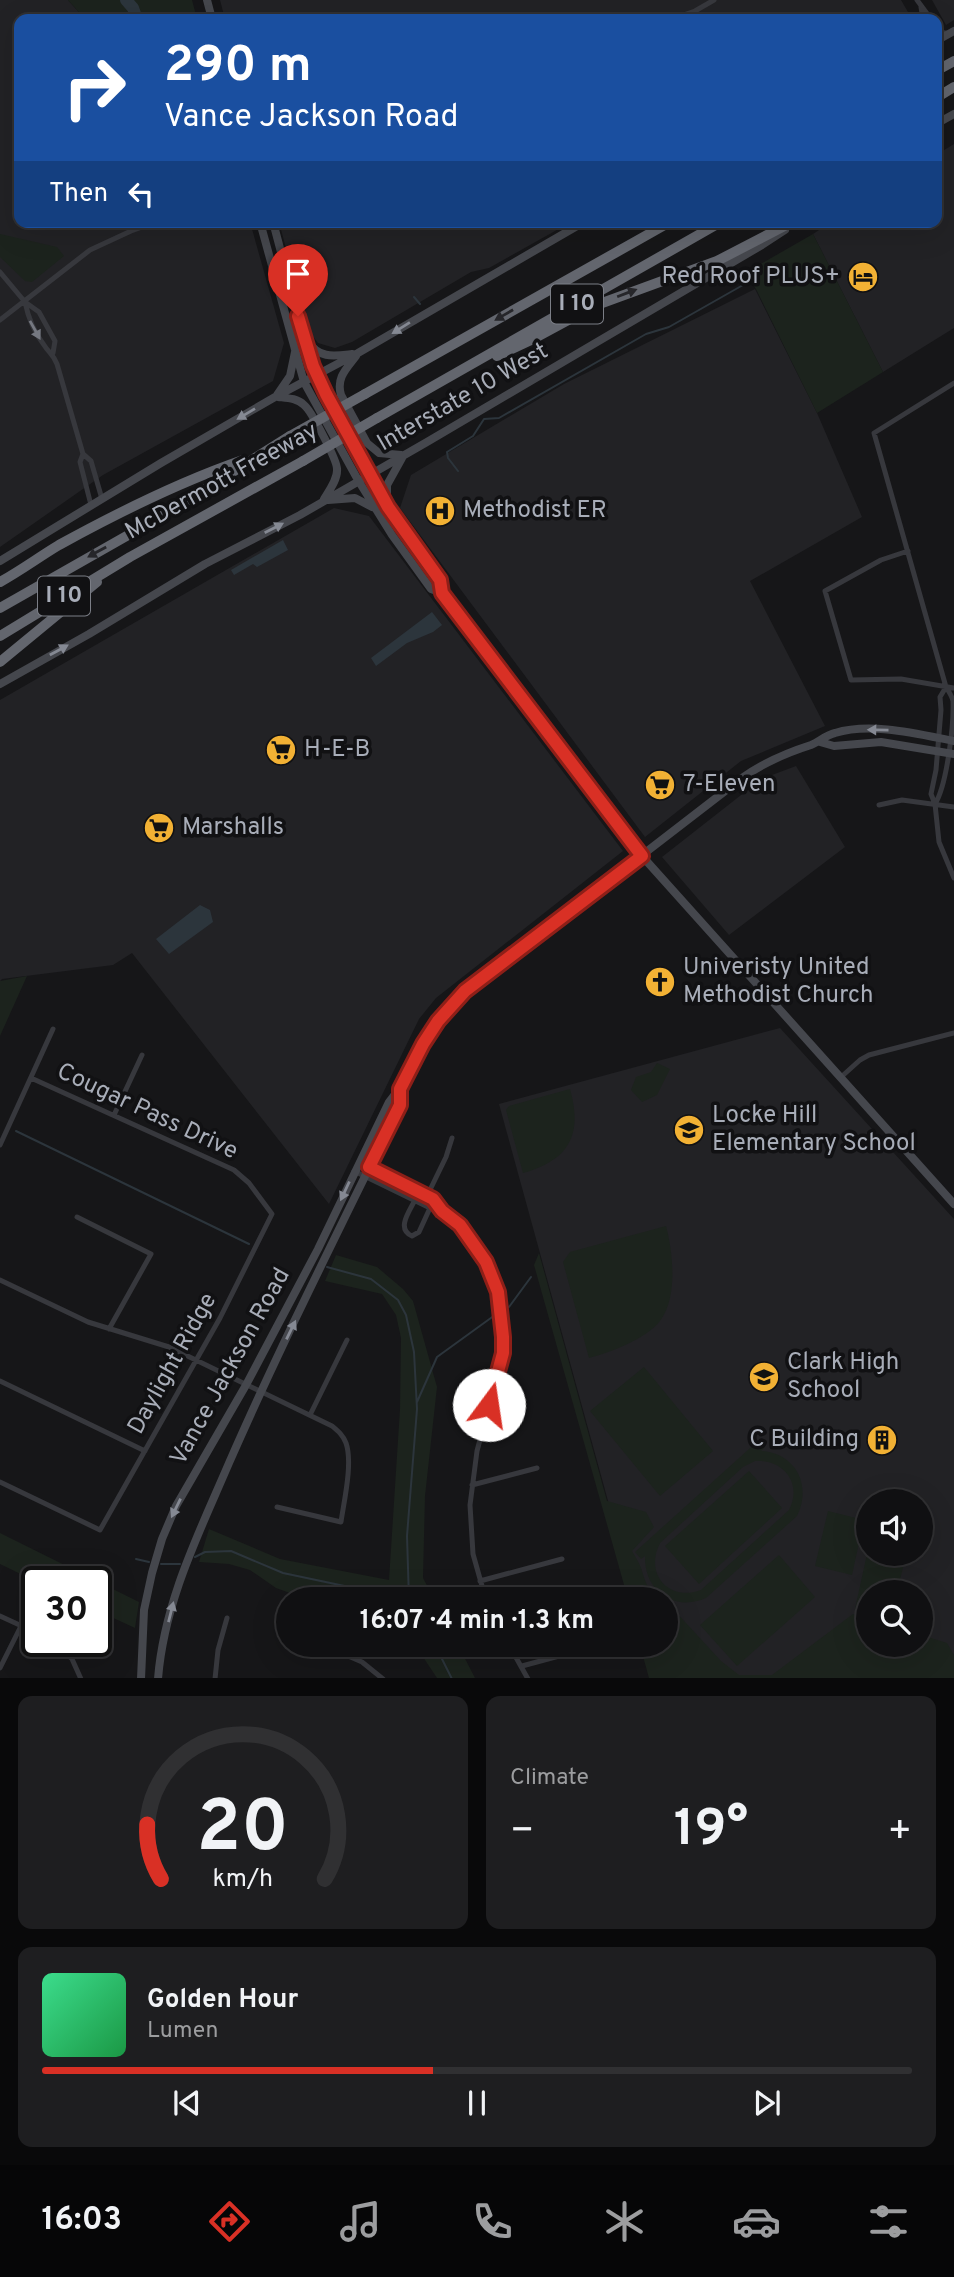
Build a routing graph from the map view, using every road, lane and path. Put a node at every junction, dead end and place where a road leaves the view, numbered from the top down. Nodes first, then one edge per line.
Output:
1 (714, 0) edge
2 (917, 0) edge
3 (921, 7) junction
4 (686, 14) edge
5 (922, 14) edge
6 (927, 14) edge
7 (140, 228) edge
8 (262, 228) edge
9 (275, 228) edge
10 (574, 228) edge
11 (646, 228) edge
12 (659, 228) edge
13 (710, 228) edge
14 (782, 228) edge
15 (786, 228) edge
16 (0, 272) edge
17 (564, 281) junction
18 (25, 302) junction
19 (0, 320) edge
20 (302, 331) junction
21 (295, 349) junction
22 (53, 353) junction
23 (358, 353) junction
24 (317, 375) junction
25 (304, 382) junction
26 (952, 385) edge
27 (433, 386) junction
28 (954, 394) edge
29 (275, 397) junction
30 (83, 454) junction
31 (261, 454) junction
32 (404, 455) junction
33 (370, 474) junction
34 (358, 480) junction
35 (102, 499) junction
36 (322, 501) junction
37 (91, 505) junction
38 (388, 507) junction
39 (375, 509) junction
40 (908, 551) junction
41 (130, 557) junction
42 (0, 561) edge
43 (0, 582) edge
44 (442, 593) junction
45 (0, 608) edge
46 (0, 636) edge
47 (0, 662) edge
48 (0, 684) edge
49 (946, 687) junction
50 (954, 688) edge
51 (941, 710) junction
52 (953, 710) edge
53 (938, 738) junction
54 (952, 740) edge
55 (820, 742) junction
56 (937, 751) junction
57 (951, 753) edge
58 (934, 780) junction
59 (944, 782) junction
60 (935, 804) junction
61 (879, 805) dead end
62 (954, 807) edge
63 (642, 856) junction
64 (954, 878) edge
65 (53, 1029) dead end
66 (954, 1033) edge
67 (142, 1055) dead end
68 (31, 1078) junction
69 (840, 1078) junction
70 (400, 1089) junction
71 (114, 1115) junction
72 (452, 1138) dead end
73 (0, 1144) edge
74 (359, 1162) junction
75 (369, 1167) junction
76 (354, 1171) junction
77 (365, 1176) junction
78 (427, 1196) junction
79 (415, 1200) junction
80 (954, 1204) edge
81 (430, 1208) junction
82 (442, 1211) junction
83 (272, 1214) joint
84 (76, 1217) dead end
85 (0, 1280) edge
86 (109, 1329) junction
87 (347, 1340) dead end
88 (196, 1360) junction
89 (0, 1381) edge
90 (246, 1385) junction
91 (261, 1392) junction
92 (310, 1415) junction
93 (145, 1451) junction
94 (537, 1468) dead end
95 (0, 1482) edge
96 (472, 1485) junction
97 (277, 1507) dead end
98 (562, 1559) dead end
99 (480, 1581) junction
100 (482, 1587) edge
101 (0, 1616) edge
102 (227, 1618) dead end
103 (21, 1626) joint
104 (70, 1657) edge
105 (350, 1657) edge
106 (516, 1657) edge
107 (557, 1657) edge
108 (522, 1667) junction
109 (0, 1668) edge
110 (82, 1678) edge
111 (141, 1678) edge
112 (158, 1678) edge
113 (215, 1678) edge
114 (383, 1678) edge
115 (528, 1678) edge

1 - 4 street
2 - 3 street
3 - 5 street
3 - 6 street
7 - 18 street
8 - 21 main road
9 - 20 main road
10 -> 23 main road
11 - 17 highway
12 - 17 highway, McDermott Freeway / I 10
13 - 27 highway, McDermott Freeway / I 10
27 -> 14 highway
15 - 32 main road, Interstate 10 West
16 - 18 street
17 -> 31 highway, McDermott Freeway / I 10, bridge
18 - 19 street
18 -> 22 street
18 - 22 street
20 - 23 main road
20 - 24 main road
21 - 25 main road
21 - 29 main road
22 - 30 street
23 - 24 main road
23 - 32 main road
24 - 25 main road
24 - 33 main road
25 - 29 main road
25 - 34 main road
26 - 28 street
26 - 40 street
27 - 41 highway, McDermott Freeway / I 10, bridge
29 -> 35 main road
29 - 36 main road
30 - 35 street
30 - 37 street
31 - 43 highway
31 -> 45 highway, McDermott Freeway / I 10
32 - 33 main road, Interstate 10 West
32 - 38 main road
33 - 34 main road, Interstate 10 West
33 - 38 main road
34 - 36 main road, Interstate 10 West
34 - 39 main road
35 - 37 main road
36 - 39 main road
48 -> 36 main road, Interstate 10 West
37 - 42 main road
38 - 44 main road
39 - 44 main road
40 - 49 street
40 - 49 street
41 - 46 highway, McDermott Freeway / I 10
41 - 47 highway
44 - 63 main road
49 - 50 street
49 - 51 street
49 - 52 street
51 - 52 street
51 - 53 street
52 - 54 street
53 - 54 main road, Vance Jackson Road
53 -> 55 main road, Vance Jackson Road
53 - 56 street
54 - 57 street
55 - 56 main road, Vance Jackson Road
55 - 63 main road, Vance Jackson Road
56 - 57 main road, Vance Jackson Road
56 - 58 street
57 - 59 street
58 - 59 street
58 - 60 street
59 - 60 street
60 - 61 street
60 - 62 street
60 - 64 street
63 - 69 main road
63 - 70 main road, Vance Jackson Road
65 - 68 street
66 - 69 street
67 - 71 street
68 - 71 street, Cougar Pass Drive
68 - 73 street
69 - 80 main road
70 - 74 main road, Vance Jackson Road
70 - 75 main road, Vance Jackson Road
71 - 83 street, Cougar Pass Drive
72 - 78 street
74 - 75 street
74 - 76 main road, Vance Jackson Road
75 - 77 main road, Vance Jackson Road
75 - 78 street
76 - 77 street
76 -> 90 main road, Vance Jackson Road
77 - 79 street
91 -> 77 main road, Vance Jackson Road
78 - 79 street
78 - 81 street
78 - 82 street
79 - 81 street
79 - 81 street
81 - 82 street
82 - 96 street
83 - 88 street, Daylight Ridge
84 - 86 street
85 - 86 street
86 - 88 street
87 - 92 street
88 - 90 street
88 - 93 street, Daylight Ridge
89 - 93 street
90 - 91 street
90 -> 111 main road, Vance Jackson Road
91 - 92 street
112 -> 91 main road, Vance Jackson Road
92 - 97 street
93 - 95 street, Daylight Ridge
94 - 96 street
96 - 99 street
98 - 99 street
99 - 100 street
101 - 103 street
102 - 113 street
103 - 109 street
104 - 110 street
105 - 114 street
106 - 108 street
107 - 108 street
108 - 115 street

